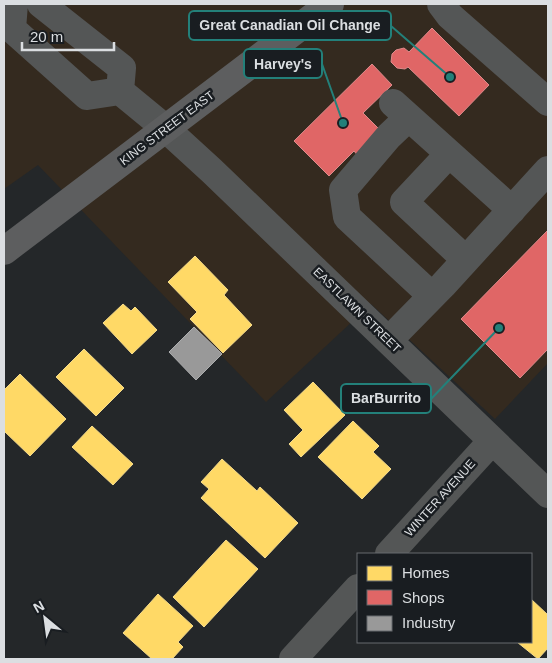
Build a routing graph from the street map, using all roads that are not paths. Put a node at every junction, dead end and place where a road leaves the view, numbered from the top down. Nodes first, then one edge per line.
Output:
1 (14, 4) edge
2 (41, 4) edge
3 (330, 4) edge
4 (441, 4) edge
5 (120, 91) junction
6 (548, 102) edge
7 (165, 128) junction
8 (449, 154) junction
9 (548, 171) edge
10 (512, 210) junction
11 (4, 251) edge
12 (466, 260) junction
13 (432, 296) junction
14 (389, 340) junction
15 (492, 441) junction
16 (548, 494) edge
17 (390, 553) edge
18 (357, 589) edge
19 (293, 659) edge

1 - 5 street
2 - 5 street
3 - 7 main road, KING STREET EAST
4 - 6 street
5 - 7 street, EASTLAWN STREET
7 - 11 main road, KING STREET EAST
7 - 14 street, EASTLAWN STREET
8 - 10 street
8 - 12 street
8 - 13 street
9 - 10 street
10 - 12 street
12 - 13 street
13 - 14 street
14 - 15 street, EASTLAWN STREET
15 - 16 street, EASTLAWN STREET
15 - 17 street, WINTER AVENUE
18 - 19 street

